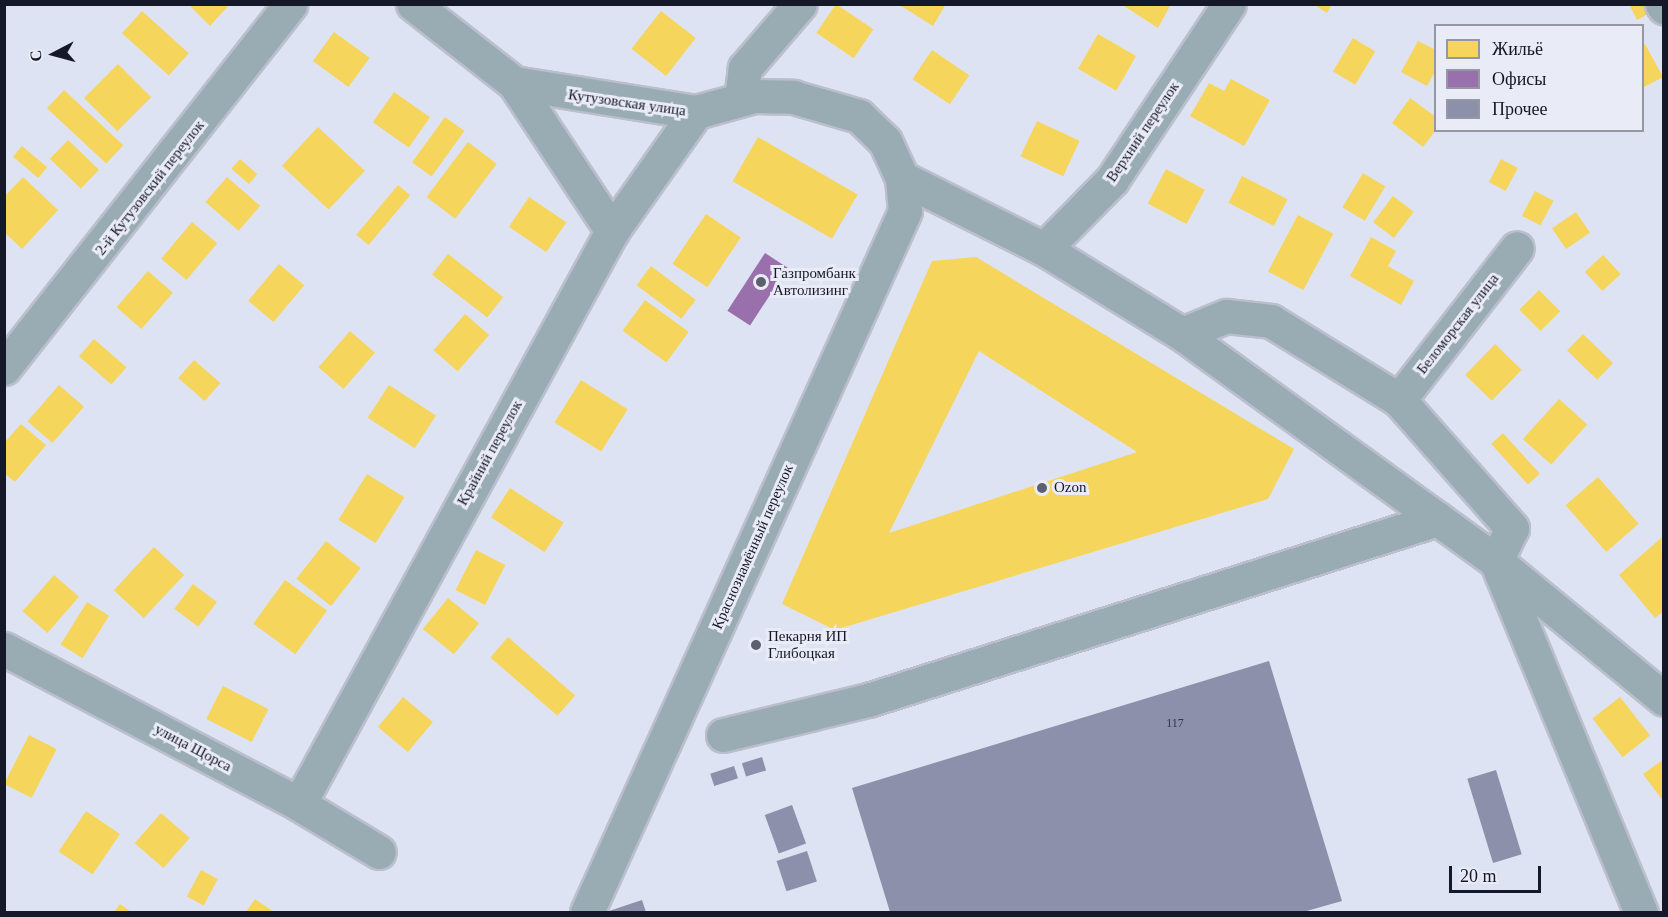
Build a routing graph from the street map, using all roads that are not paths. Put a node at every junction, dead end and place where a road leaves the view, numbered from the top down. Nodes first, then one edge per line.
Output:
1 (290, 4) edge
2 (413, 4) edge
3 (800, 4) edge
4 (1229, 4) edge
5 (514, 83) junction
6 (741, 99) junction
7 (696, 112) junction
8 (902, 178) junction
9 (612, 231) junction
10 (1517, 248) dead end
11 (1044, 249) junction
12 (1182, 334) junction
13 (4, 368) edge
14 (1399, 400) junction
15 (1438, 519) junction
16 (1496, 561) junction
17 (4, 649) edge
18 (1664, 699) edge
19 (723, 735) dead end
20 (299, 804) junction
21 (378, 852) dead end
22 (587, 912) edge
23 (1641, 912) edge

1 - 13 street, 2-й Кутузовский переулок
2 - 5 street, Кутузовская улица
3 - 6 street
4 - 11 street, Верхний переулок
5 - 7 street, Кутузовская улица
5 - 9 street
6 - 7 street, Кутузовская улица
6 - 8 street, Кутузовская улица
7 - 9 street, Крайний переулок
8 - 11 street
8 - 22 street, Краснознамённый переулок
9 - 20 street, Крайний переулок
10 - 14 street, Беломорская улица
11 - 12 street
12 - 14 street
12 - 15 street
14 - 16 street
15 - 16 street
15 - 19 street
16 - 18 street
16 - 23 street
17 - 20 street, улица Щорса
20 - 21 street, улица Щорса

